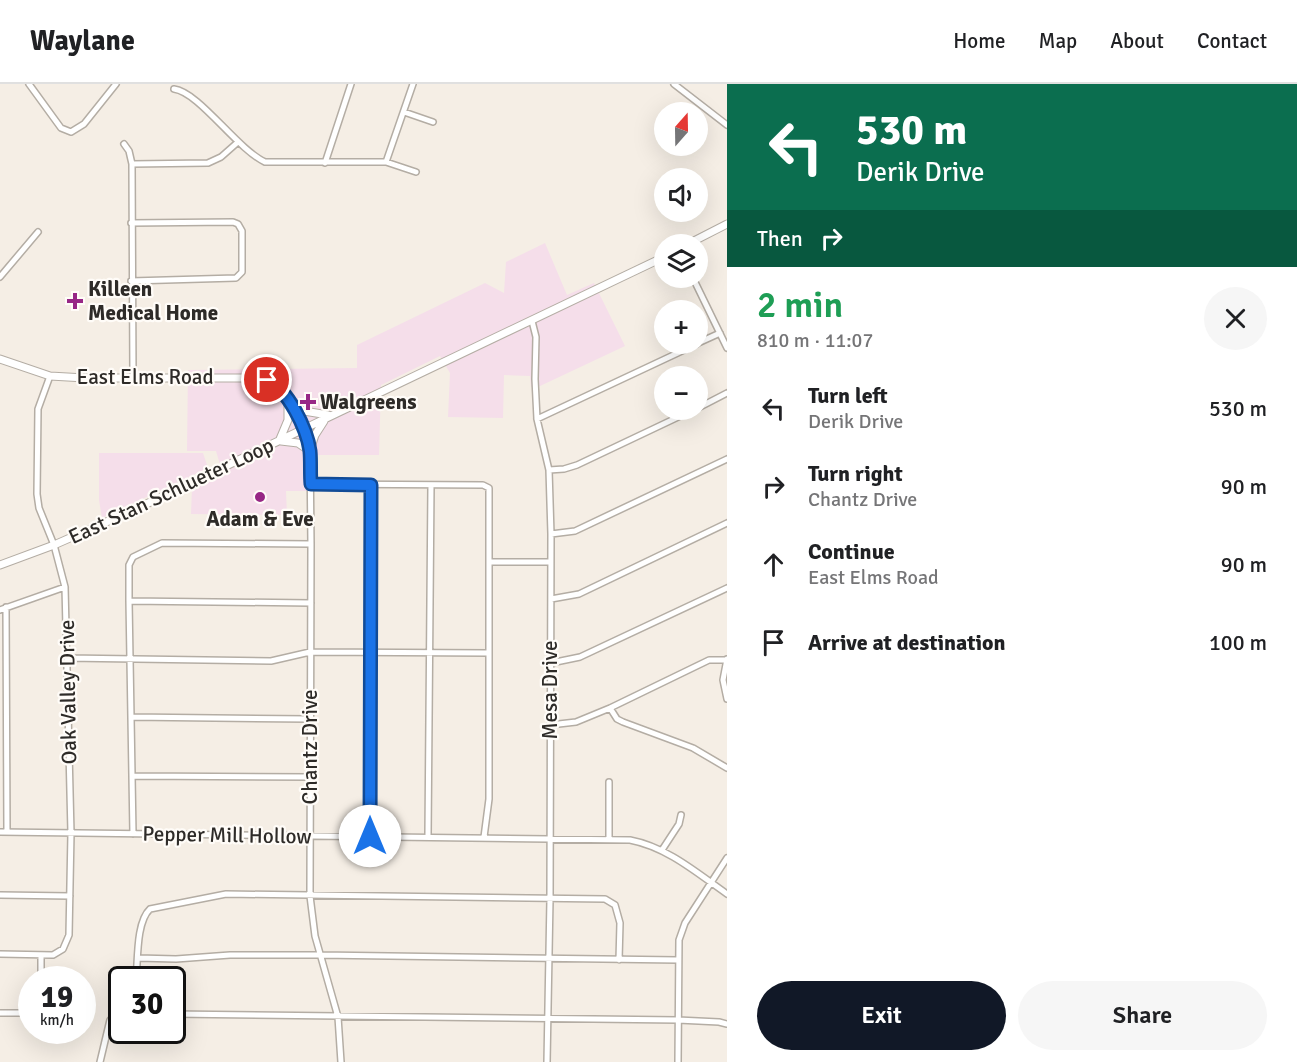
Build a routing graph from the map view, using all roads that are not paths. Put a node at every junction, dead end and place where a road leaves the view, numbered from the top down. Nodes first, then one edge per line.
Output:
1 (29, 84) edge
2 (116, 84) edge
3 (351, 84) edge
4 (413, 84) edge
5 (674, 84) edge
6 (174, 89) dead end
7 (404, 112) junction
8 (433, 122) dead end
9 (727, 124) edge
10 (238, 142) junction
11 (124, 144) dead end
12 (386, 162) junction
13 (325, 163) junction
14 (132, 164) junction
15 (416, 172) dead end
16 (131, 223) junction
17 (727, 224) edge
18 (38, 232) dead end
19 (708, 234) edge
20 (654, 261) edge
21 (0, 277) edge
22 (131, 281) junction
23 (698, 288) edge
24 (532, 321) junction
25 (720, 333) junction
26 (708, 338) edge
27 (727, 348) edge
28 (674, 354) edge
29 (0, 360) edge
30 (50, 376) junction
31 (133, 378) junction
32 (727, 393) edge
33 (287, 399) junction
34 (708, 402) edge
35 (329, 416) junction
36 (537, 419) junction
37 (672, 420) edge
38 (303, 429) junction
39 (279, 441) junction
40 (310, 451) junction
41 (727, 459) edge
42 (549, 470) junction
43 (311, 484) junction
44 (371, 485) junction
45 (431, 485) junction
46 (727, 523) edge
47 (551, 534) junction
48 (311, 544) junction
49 (54, 545) junction
50 (490, 562) junction
51 (551, 562) junction
52 (0, 565) edge
53 (65, 586) junction
54 (727, 588) edge
55 (551, 599) junction
56 (129, 601) junction
57 (311, 603) junction
58 (3, 608) edge
59 (310, 652) junction
60 (370, 653) junction
61 (430, 653) junction
62 (489, 653) junction
63 (67, 658) junction
64 (130, 660) junction
65 (727, 660) edge
66 (551, 663) junction
67 (727, 699) edge
68 (610, 708) junction
69 (131, 717) junction
70 (309, 719) junction
71 (550, 725) junction
72 (727, 768) edge
73 (132, 776) junction
74 (309, 777) junction
75 (609, 782) dead end
76 (681, 816) dead end
77 (0, 832) edge
78 (7, 832) junction
79 (71, 833) junction
80 (134, 834) junction
81 (310, 836) junction
82 (370, 836) junction
83 (428, 836) junction
84 (484, 837) junction
85 (550, 838) junction
86 (609, 839) junction
87 (662, 850) junction
88 (727, 858) edge
89 (711, 883) junction
90 (727, 894) edge
91 (0, 895) edge
92 (70, 896) junction
93 (310, 896) junction
94 (550, 898) junction
95 (0, 954) edge
96 (41, 955) junction
97 (320, 955) junction
98 (138, 958) junction
99 (549, 959) junction
100 (619, 960) junction
101 (678, 960) junction
102 (41, 966) edge
103 (137, 966) edge
104 (0, 1013) edge
105 (18, 1013) edge
106 (186, 1014) edge
107 (338, 1017) junction
108 (548, 1018) junction
109 (678, 1020) junction
110 (727, 1024) edge
111 (108, 1028) edge
112 (100, 1062) edge
113 (341, 1062) edge
114 (547, 1062) edge
115 (678, 1062) edge

1 - 2 street
3 - 13 street
4 - 7 street
5 - 9 street
6 - 10 street
7 - 8 street
7 - 12 street
10 - 13 street
10 - 14 street
11 - 14 street
12 - 13 street
12 - 15 street
14 - 16 street
16 - 22 street
16 - 22 street
17 - 19 main road
18 - 21 street
20 - 24 main road, East Stan Schlueter Loop
22 - 31 street
23 - 25 street
24 - 35 main road, East Stan Schlueter Loop
24 - 36 street, Mesa Drive
25 - 26 street
25 - 27 street
28 - 36 street
29 - 30 main road, East Elms Road
30 - 31 main road, East Elms Road
30 - 49 street, Oak Valley Drive
31 - 33 main road, East Elms Road
32 - 34 street
33 - 35 main road
33 - 38 main road, East Elms Road
33 - 39 main road
35 - 38 main road, East Stan Schlueter Loop
35 - 40 main road
36 - 42 street, Mesa Drive
37 - 42 street
38 - 39 main road, East Stan Schlueter Loop
38 - 40 street, Chantz Drive
39 - 40 main road
39 - 49 main road, East Stan Schlueter Loop
40 - 43 street, Chantz Drive
41 - 47 street
42 - 47 street, Mesa Drive
43 - 44 street
43 - 48 street, Chantz Drive
44 - 45 street
44 - 60 street
45 - 50 street
45 - 61 street
46 - 55 street
47 - 51 street, Mesa Drive
48 - 56 street
48 - 57 street, Chantz Drive
49 - 52 main road, East Stan Schlueter Loop
49 - 53 street, Oak Valley Drive
50 - 51 street
50 - 62 street
51 - 55 street, Mesa Drive
53 - 58 street
53 - 63 street, Oak Valley Drive
54 - 66 street
55 - 66 street, Mesa Drive
56 - 57 street
56 - 64 street
57 - 59 street, Chantz Drive
58 - 78 street
59 - 60 street
59 - 64 street
59 - 70 street, Chantz Drive
60 - 61 street
60 - 82 street
61 - 62 street
61 - 83 street
62 - 84 street
63 - 64 street
63 - 79 street, Oak Valley Drive
64 - 69 street
65 - 67 street
65 - 68 street
66 - 71 street, Mesa Drive
68 - 71 street
68 - 72 street
69 - 70 street
69 - 73 street
70 - 74 street, Chantz Drive
71 - 85 street, Mesa Drive
73 - 74 street
73 - 80 street
74 - 81 street, Chantz Drive
75 - 86 street
76 - 87 street
77 - 78 street, Pepper Mill Hollow
78 - 79 street, Pepper Mill Hollow
79 - 80 street, Pepper Mill Hollow
79 - 92 street, Oak Valley Drive
80 - 81 street, Pepper Mill Hollow
81 - 82 street, Pepper Mill Hollow
81 - 93 street, Chantz Drive
82 - 83 street, Pepper Mill Hollow
83 - 84 street, Pepper Mill Hollow
84 - 85 street, Pepper Mill Hollow
85 - 86 street, Pepper Mill Hollow
85 - 94 street, Mesa Drive
86 - 87 street, Pepper Mill Hollow
87 - 89 street, Pepper Mill Hollow
88 - 89 street
89 - 90 street, Pepper Mill Hollow
89 - 101 street
91 - 92 street
92 - 96 street, Oak Valley Drive
93 - 94 street
93 - 97 street, Chantz Drive
93 - 98 street
94 - 99 street, Mesa Drive
94 - 100 street
95 - 96 street, Oak Valley Drive
96 - 102 street
97 - 98 street
97 - 99 street
97 - 107 street, Chantz Drive
98 - 103 street
99 - 100 street
99 - 108 street, Mesa Drive
100 - 101 street
101 - 109 street
104 - 105 street
106 - 107 street
107 - 108 street
107 - 113 street, Chantz Drive
108 - 109 street
108 - 114 street, Mesa Drive
109 - 110 street
109 - 115 street
111 - 112 street

